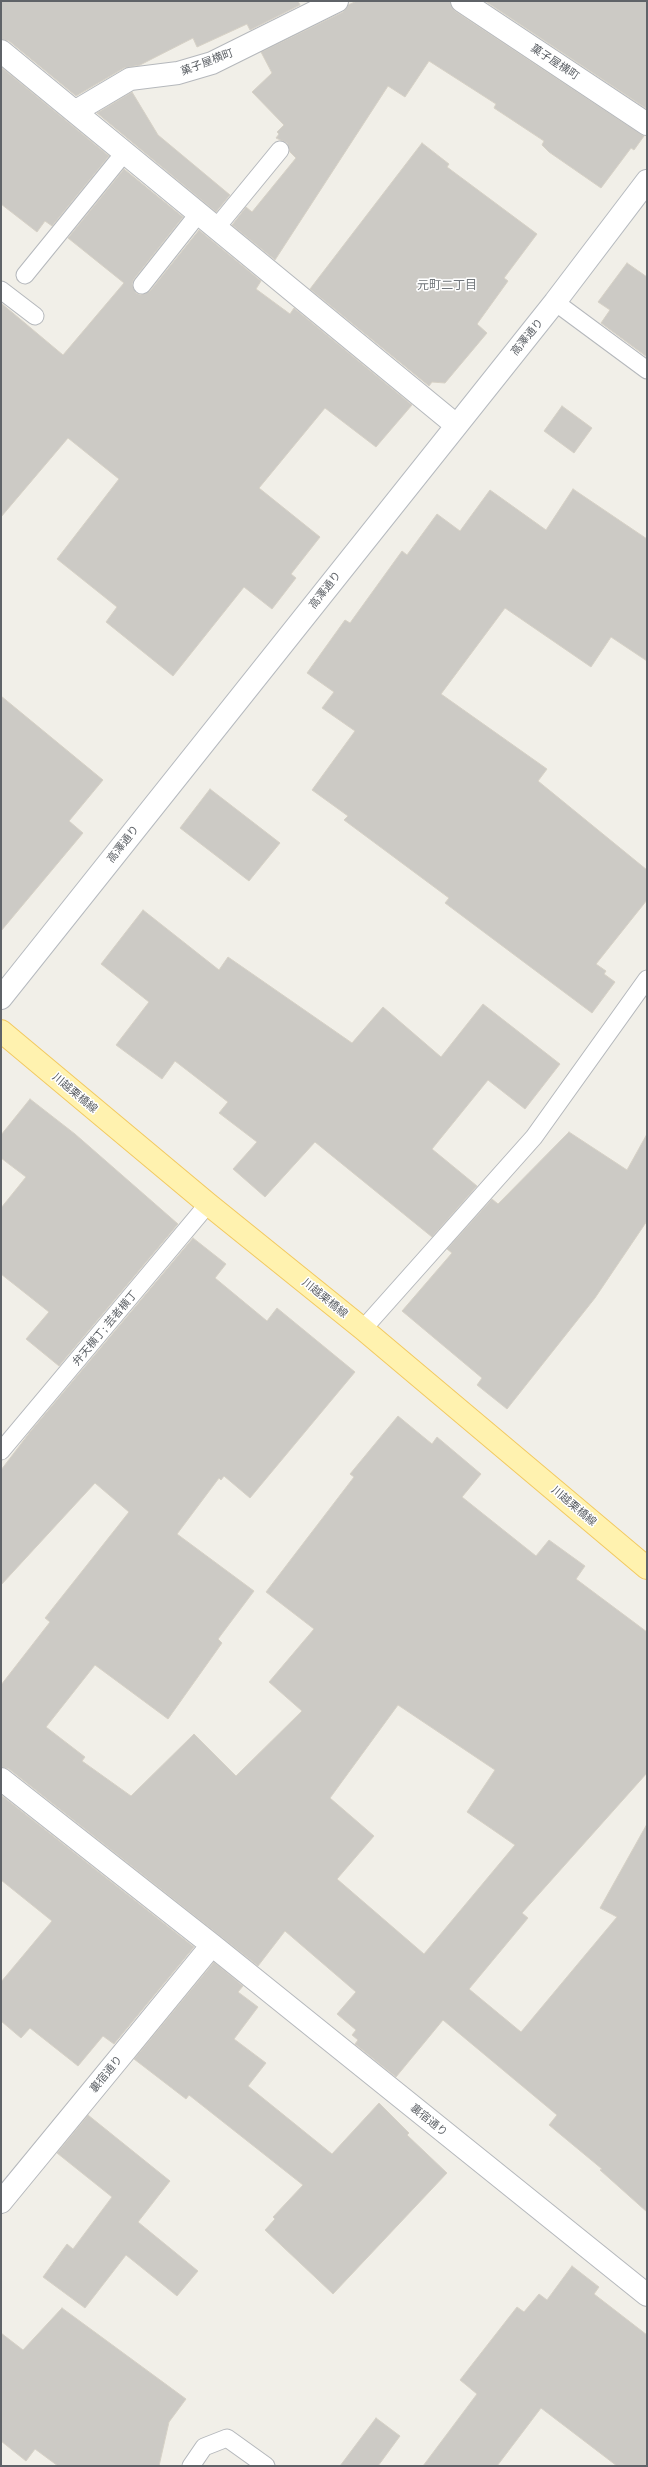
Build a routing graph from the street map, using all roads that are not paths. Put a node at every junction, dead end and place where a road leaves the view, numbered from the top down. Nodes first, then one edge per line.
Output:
1 (337, 1) edge
2 (462, 1) edge
3 (1, 50) edge
4 (76, 112) junction
5 (647, 124) edge
6 (280, 150) dead end
7 (125, 152) junction
8 (647, 181) edge
9 (199, 213) junction
10 (216, 228) junction
11 (25, 275) dead end
12 (142, 284) dead end
13 (1, 290) edge
14 (555, 302) junction
15 (35, 316) dead end
16 (647, 370) edge
17 (456, 425) junction
18 (647, 979) edge
19 (1, 998) edge
20 (1, 1031) edge
21 (208, 1204) junction
22 (363, 1329) junction
23 (1, 1451) edge
24 (647, 1568) edge
25 (1, 1779) edge
26 (212, 1945) junction
27 (1, 2202) edge
28 (647, 2295) edge
29 (191, 2466) edge
30 (266, 2466) edge

1 - 4 street, 菓子屋横町
2 - 5 street, 菓子屋横町
3 - 4 street
4 - 7 street
6 - 10 lane
7 - 9 street
7 - 11 lane
8 - 14 street, 高澤通り
9 - 10 street
9 - 12 lane
10 - 17 street
13 - 15 lane
14 - 16 lane
14 - 17 street, 高澤通り
17 - 19 street, 高澤通り
18 - 22 lane
20 - 21 main road, 川越栗橋線
21 - 22 main road, 川越栗橋線
21 - 23 lane, 弁天横丁; 芸者横丁
22 - 24 main road, 川越栗橋線
25 - 26 street, 裏宿通り
26 - 27 street, 裏宿通り
26 - 28 street, 裏宿通り
29 - 30 lane

